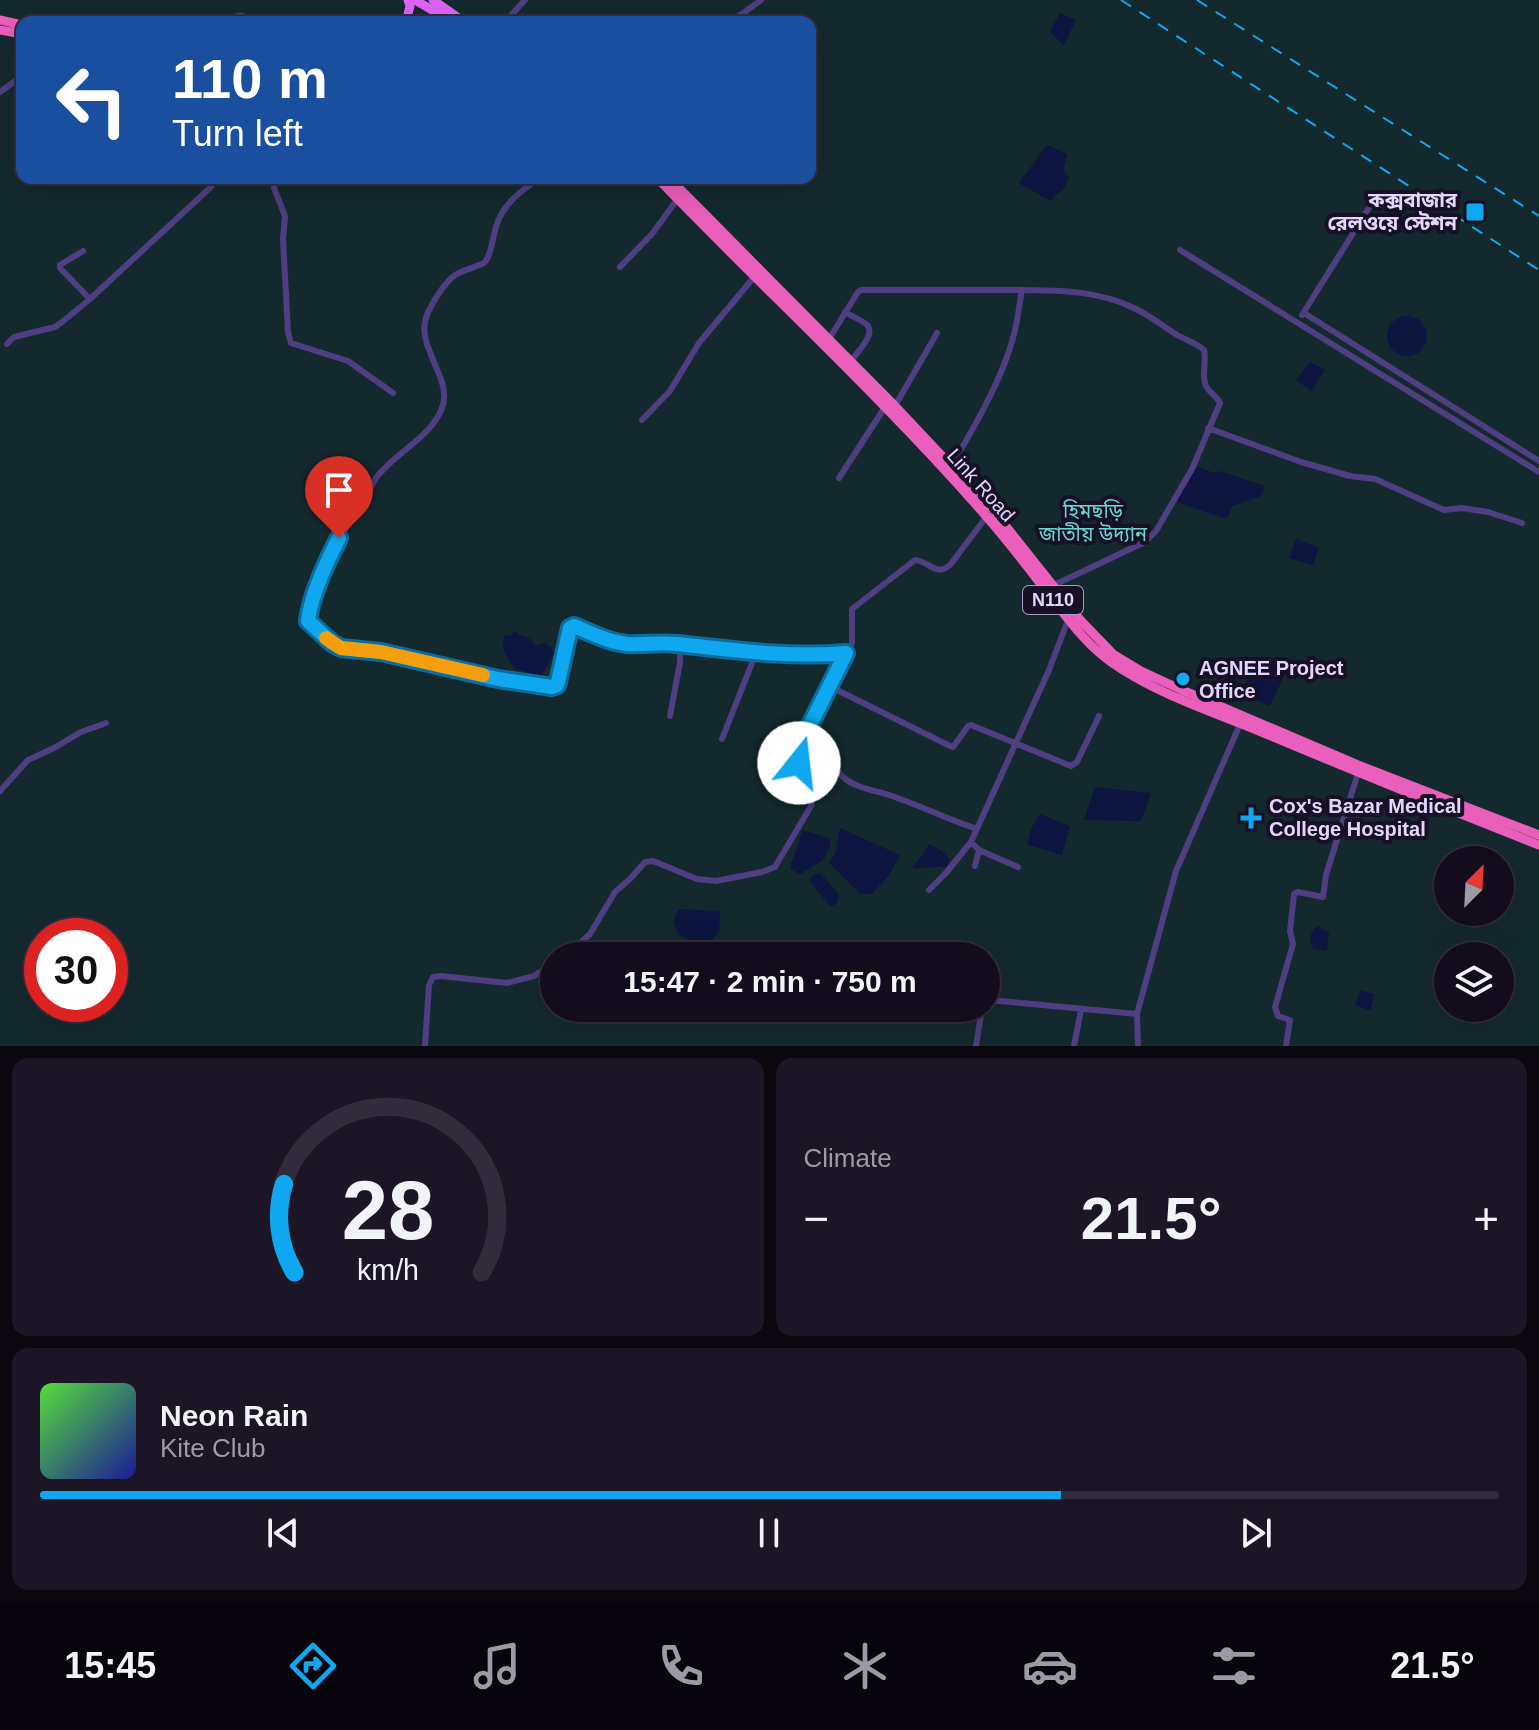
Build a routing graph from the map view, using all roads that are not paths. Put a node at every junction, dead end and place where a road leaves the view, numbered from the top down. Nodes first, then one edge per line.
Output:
1 (415, 0) edge
2 (433, 0) edge
3 (525, 0) edge
4 (761, 0) edge
5 (442, 16) edge
6 (456, 16) edge
7 (510, 16) edge
8 (739, 16) edge
9 (213, 184) edge
10 (274, 184) edge
11 (531, 184) edge
12 (665, 184) edge
13 (673, 184) edge
14 (680, 195) junction
15 (1375, 198) dead end
16 (1180, 250) dead end
17 (83, 251) dead end
18 (620, 267) dead end
19 (755, 275) junction
20 (1022, 290) junction
21 (90, 299) junction
22 (845, 312) junction
23 (1304, 313) junction
24 (1298, 322) junction
25 (937, 333) dead end
26 (829, 339) junction
27 (7, 344) dead end
28 (851, 361) junction
29 (393, 393) dead end
30 (890, 406) junction
31 (642, 420) dead end
32 (1208, 428) junction
33 (1539, 461) edge
34 (951, 466) junction
35 (1539, 472) edge
36 (839, 478) dead end
37 (987, 516) junction
38 (1522, 523) dead end
39 (1049, 587) junction
40 (1068, 620) junction
41 (680, 644) junction
42 (756, 653) junction
43 (846, 653) junction
44 (829, 686) junction
45 (815, 714) junction
46 (670, 716) dead end
47 (1099, 716) dead end
48 (1243, 719) junction
49 (106, 723) dead end
50 (722, 739) dead end
51 (1015, 742) junction
52 (1358, 773) junction
53 (0, 791) edge
54 (977, 829) junction
55 (1539, 835) edge
56 (971, 842) junction
57 (1539, 845) edge
58 (979, 850) junction
59 (975, 866) dead end
60 (1018, 867) dead end
61 (929, 890) dead end
62 (581, 942) edge
63 (540, 972) edge
64 (1000, 1001) edge
65 (1081, 1010) junction
66 (1137, 1014) junction
67 (981, 1022) edge
68 (425, 1046) edge
69 (976, 1046) edge
70 (1074, 1046) edge
71 (1138, 1046) edge
72 (1286, 1046) edge

1 - 5 main road
2 - 6 main road
3 - 7 street
4 - 8 street
9 - 21 street
10 - 29 street
11 - 41 street
12 - 14 highway, Link Road / N110
13 - 14 highway, Link Road / N110
14 - 18 street
14 - 19 highway, Link Road / N110
14 - 26 highway, Link Road / N110
15 - 23 street
16 - 24 street
17 - 21 street
19 - 30 highway, Link Road / N110
19 - 31 street
20 - 22 street
20 - 32 street
20 - 34 street
21 - 27 street
22 - 26 street
22 - 28 street
23 - 24 street
23 - 33 street
24 - 35 street
25 - 30 street
26 - 28 highway, Link Road / N110
28 - 30 highway, Link Road / N110
30 - 34 highway, Link Road / N110
30 - 36 street
30 - 37 highway, Link Road / N110
32 - 38 street
32 - 39 street
34 - 39 highway, Link Road / N110
37 - 39 highway, Link Road / N110
37 - 43 street
39 - 40 highway, Link Road / N110
39 - 48 highway, Link Road / N110
40 - 48 highway, Link Road / N110
40 - 51 street
41 - 42 street
41 - 46 street
42 - 43 street
42 - 50 street
43 - 44 street
44 - 45 street
44 - 51 street
45 - 54 street
45 - 62 street
47 - 51 street
48 - 52 highway, Link Road / N110
48 - 55 highway, Link Road / N110
48 - 66 street
49 - 53 street
51 - 54 street
52 - 57 highway, Link Road / N110
52 - 72 street
54 - 56 street
56 - 58 street
56 - 61 street
58 - 59 street
58 - 60 street
63 - 68 street
64 - 65 street
65 - 66 street
65 - 70 street
66 - 71 street
67 - 69 street

